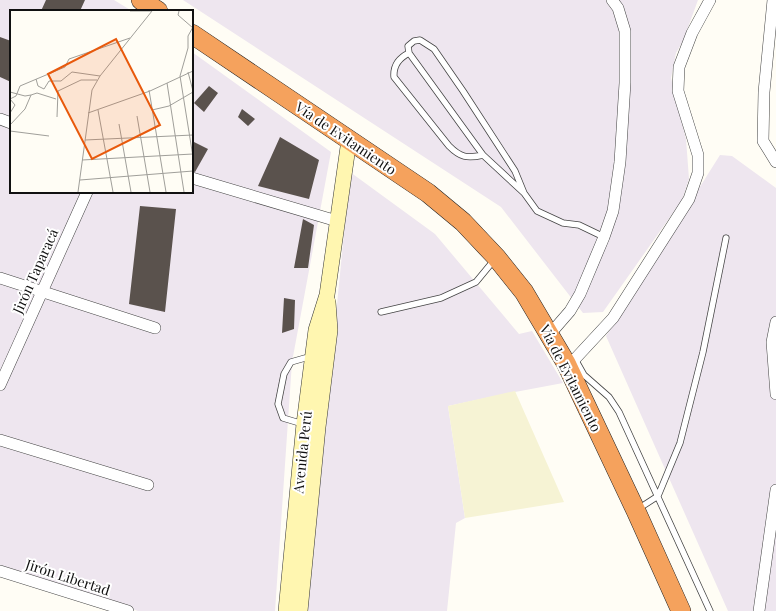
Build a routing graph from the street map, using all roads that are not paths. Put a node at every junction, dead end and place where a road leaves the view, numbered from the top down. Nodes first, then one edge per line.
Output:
1 (141, 0) edge
2 (612, 0) edge
3 (710, 0) edge
4 (773, 0) edge
5 (156, 10) edge
6 (193, 35) edge
7 (409, 53) junction
8 (0, 119) edge
9 (10, 123) edge
10 (349, 140) junction
11 (483, 155) junction
12 (776, 162) edge
13 (193, 178) edge
14 (87, 193) edge
15 (524, 193) junction
16 (337, 221) junction
17 (604, 237) junction
18 (726, 238) dead end
19 (496, 257) junction
20 (0, 278) edge
21 (42, 291) junction
22 (381, 312) dead end
23 (776, 322) edge
24 (156, 328) dead end
25 (550, 334) junction
26 (319, 361) junction
27 (571, 361) junction
28 (0, 385) edge
29 (776, 394) edge
30 (311, 426) junction
31 (0, 440) edge
32 (148, 485) dead end
33 (776, 490) edge
34 (658, 496) junction
35 (636, 511) junction
36 (0, 571) edge
37 (128, 611) edge
38 (286, 611) edge
39 (300, 611) edge
40 (681, 611) edge
41 (710, 611) edge
42 (759, 611) edge

1 - 5 highway
2 - 17 street
3 - 27 street
4 - 12 street
6 - 10 highway, Vía de Evitamiento
7 - 11 lane
7 - 11 lane
7 - 15 lane
8 - 9 street
10 - 16 main road, Avenida Perú
10 - 19 highway, Vía de Evitamiento
11 - 15 lane
13 - 16 street
14 - 21 street, Jirón Taparacá
15 - 17 lane
16 - 26 main road, Avenida Perú
17 - 25 street
18 - 34 lane
19 - 22 lane
19 - 25 highway, Vía de Evitamiento
20 - 21 street
21 - 24 street
21 - 28 street, Jirón Taparacá
23 - 29 street
25 - 27 highway, Vía de Evitamiento
26 - 30 main road, Avenida Perú
26 - 30 lane
27 - 34 lane
27 - 35 highway, Vía de Evitamiento
30 - 38 main road, Avenida Perú
30 - 39 main road, Avenida Perú
31 - 32 street
33 - 42 street
34 - 35 lane
34 - 41 lane
35 - 40 highway, Vía de Evitamiento
36 - 37 street, Jirón Libertad

